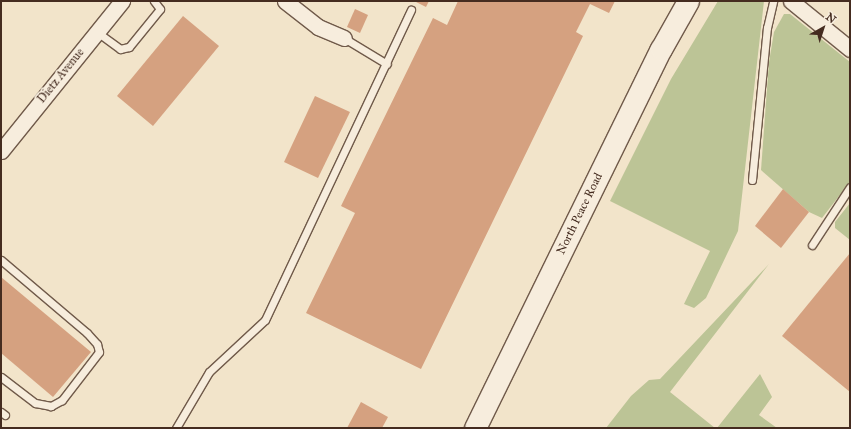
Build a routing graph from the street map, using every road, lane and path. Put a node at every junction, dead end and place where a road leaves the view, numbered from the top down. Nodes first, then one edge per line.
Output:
1 (122, 1) edge
2 (154, 1) edge
3 (285, 1) edge
4 (688, 1) edge
5 (773, 1) edge
6 (791, 1) edge
7 (411, 10) dead end
8 (97, 32) junction
9 (344, 38) joint
10 (850, 49) edge
11 (387, 64) junction
12 (1, 151) edge
13 (752, 180) dead end
14 (850, 187) edge
15 (812, 245) dead end
16 (1, 260) edge
17 (1, 377) edge
18 (176, 428) edge
19 (475, 428) edge

1 - 8 street, Dietz Avenue
2 - 8 lane
3 - 9 street
4 - 19 main road, North Peace Road
5 - 13 lane
6 - 10 street
7 - 11 lane
8 - 12 street, Dietz Avenue
9 - 11 lane
11 - 18 lane
14 - 15 lane
16 - 17 lane

